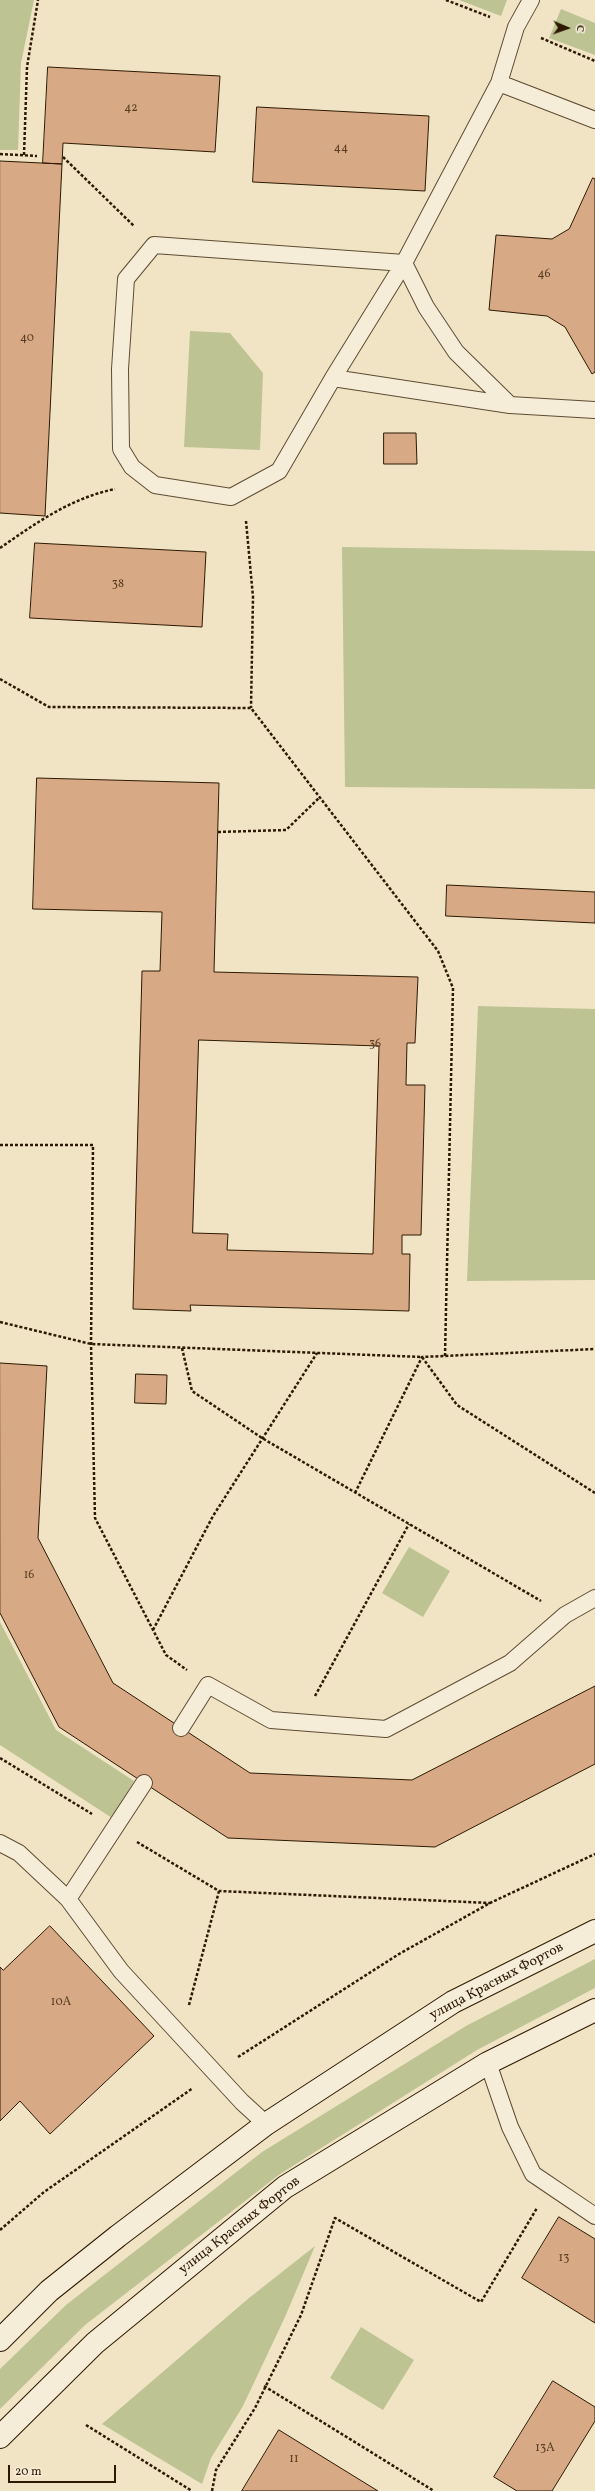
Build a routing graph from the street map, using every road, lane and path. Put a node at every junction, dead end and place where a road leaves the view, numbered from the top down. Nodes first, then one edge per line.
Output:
1 (38, 0) edge
2 (531, 0) edge
3 (499, 83) junction
4 (595, 120) edge
5 (0, 154) edge
6 (24, 156) junction
7 (37, 156) dead end
8 (62, 157) dead end
9 (154, 245) junction
10 (404, 263) junction
11 (332, 378) junction
12 (510, 405) junction
13 (595, 410) edge
14 (155, 485) junction
15 (243, 491) junction
16 (0, 548) edge
17 (0, 678) edge
18 (251, 708) junction
19 (320, 797) junction
20 (218, 832) dead end
21 (0, 1145) edge
22 (0, 1322) edge
23 (91, 1344) junction
24 (182, 1348) junction
25 (595, 1349) edge
26 (317, 1353) junction
27 (445, 1356) junction
28 (422, 1357) junction
29 (262, 1438) junction
30 (355, 1493) junction
31 (595, 1493) edge
32 (410, 1524) junction
33 (595, 1598) edge
34 (565, 1615) junction
35 (153, 1630) junction
36 (208, 1685) junction
37 (301, 1722) junction
38 (181, 1728) dead end
39 (0, 1758) edge
40 (144, 1783) dead end
41 (116, 1829) junction
42 (0, 1843) edge
43 (595, 1854) edge
44 (219, 1891) junction
45 (68, 1899) junction
46 (490, 1903) junction
47 (595, 1931) edge
48 (595, 2010) edge
49 (181, 2035) junction
50 (233, 2060) dead end
51 (488, 2063) junction
52 (198, 2084) dead end
53 (266, 2124) junction
54 (550, 2186) junction
55 (595, 2216) edge
56 (0, 2230) edge
57 (0, 2340) edge
58 (264, 2386) junction
59 (86, 2425) dead end
60 (0, 2437) edge
61 (192, 2491) edge
62 (212, 2491) edge
63 (434, 2491) edge

1 - 6 path
2 - 3 lane
3 - 4 lane
3 - 10 lane
5 - 6 path
6 - 7 path
8 - 9 path
9 - 10 lane
9 - 14 lane
10 - 11 lane
10 - 12 lane
11 - 12 lane
11 - 15 lane
12 - 13 lane
14 - 15 lane
14 - 16 path
15 - 18 path
17 - 18 path
18 - 19 path
19 - 20 path
19 - 27 path
21 - 23 path
22 - 23 path
23 - 24 path
23 - 35 path
24 - 26 path
24 - 29 path
25 - 27 path
26 - 28 path
26 - 29 path
27 - 28 path
28 - 30 path
28 - 31 path
29 - 30 path
29 - 35 path
30 - 32 path
32 - 34 path
32 - 37 path
33 - 34 lane
34 - 37 lane
35 - 36 path
36 - 37 lane
36 - 38 lane
39 - 41 path
40 - 41 lane
41 - 44 path
41 - 45 lane
42 - 45 lane
43 - 46 path
44 - 46 path
44 - 49 path
45 - 49 lane
46 - 50 path
47 - 53 street, улица Красных Фортов
48 - 51 street, улица Красных Фортов
49 - 53 lane
51 - 54 lane
51 - 60 street, улица Красных Фортов
52 - 56 path
53 - 57 street, улица Красных Фортов
54 - 55 lane
54 - 58 path
58 - 62 path
58 - 63 path
59 - 61 path

